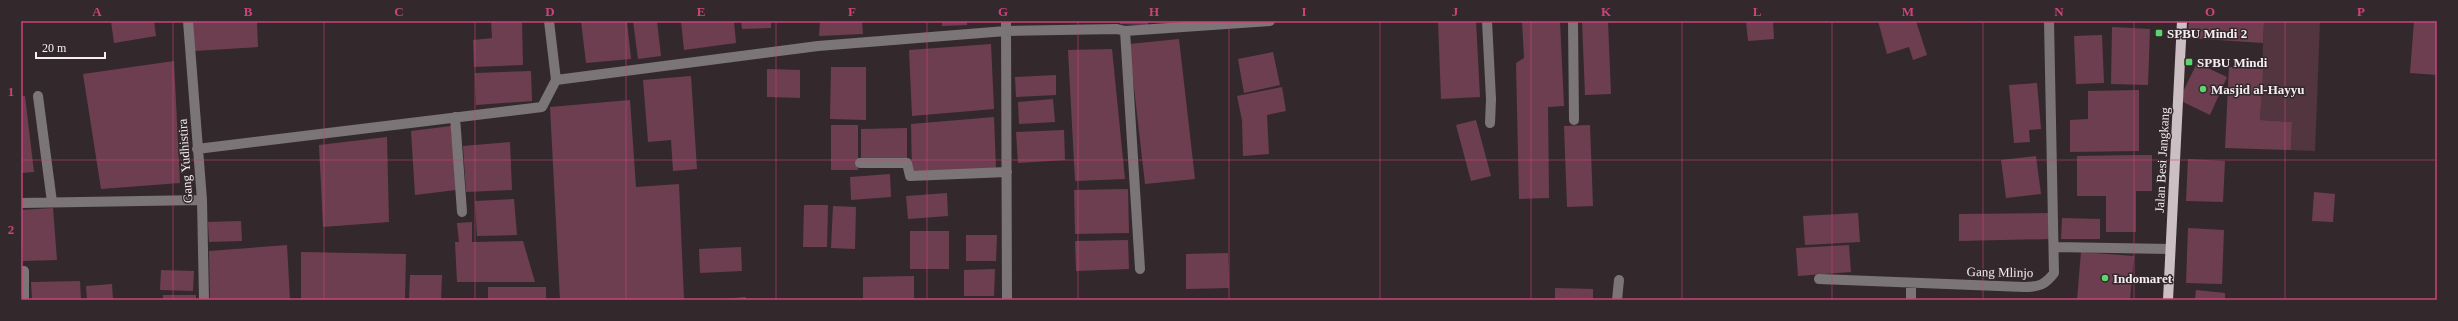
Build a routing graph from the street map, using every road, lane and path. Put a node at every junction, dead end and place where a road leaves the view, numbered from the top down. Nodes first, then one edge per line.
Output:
1 (188, 21) edge
2 (549, 21) edge
3 (1269, 21) edge
4 (1487, 21) edge
5 (1573, 21) edge
6 (2049, 21) edge
7 (2182, 21) edge
8 (1006, 26) edge
9 (1119, 27) edge
10 (556, 80) junction
11 (38, 96) dead end
12 (455, 117) junction
13 (1574, 120) dead end
14 (1490, 123) dead end
15 (197, 149) junction
16 (860, 163) dead end
17 (1007, 172) junction
18 (202, 200) junction
19 (52, 202) junction
20 (21, 203) edge
21 (462, 212) dead end
22 (2054, 247) junction
23 (2170, 249) junction
24 (1140, 269) dead end
25 (24, 271) dead end
26 (1819, 279) dead end
27 (1619, 280) dead end
28 (1911, 283) junction
29 (24, 300) edge
30 (204, 300) edge
31 (1007, 300) edge
32 (1617, 300) edge
33 (1911, 300) edge
34 (2168, 300) edge

1 - 15 street, Gang Yudhistira
2 - 10 street
3 - 9 street
4 - 14 street
5 - 13 street
6 - 22 street, Gang Mlinjo
7 - 23 main road, Jalan Besi Jangkang
8 - 9 street
8 - 10 street
8 - 17 street
9 - 24 street
10 - 12 street
11 - 19 street
12 - 15 street
12 - 21 street
15 - 18 street, Gang Yudhistira
16 - 17 street
17 - 31 street
18 - 19 street
18 - 30 street, Gang Yudhistira
19 - 20 street
22 - 23 street
22 - 28 street, Gang Mlinjo
23 - 34 main road, Jalan Besi Jangkang
25 - 29 street
26 - 28 street, Gang Mlinjo
27 - 32 street
28 - 33 street

